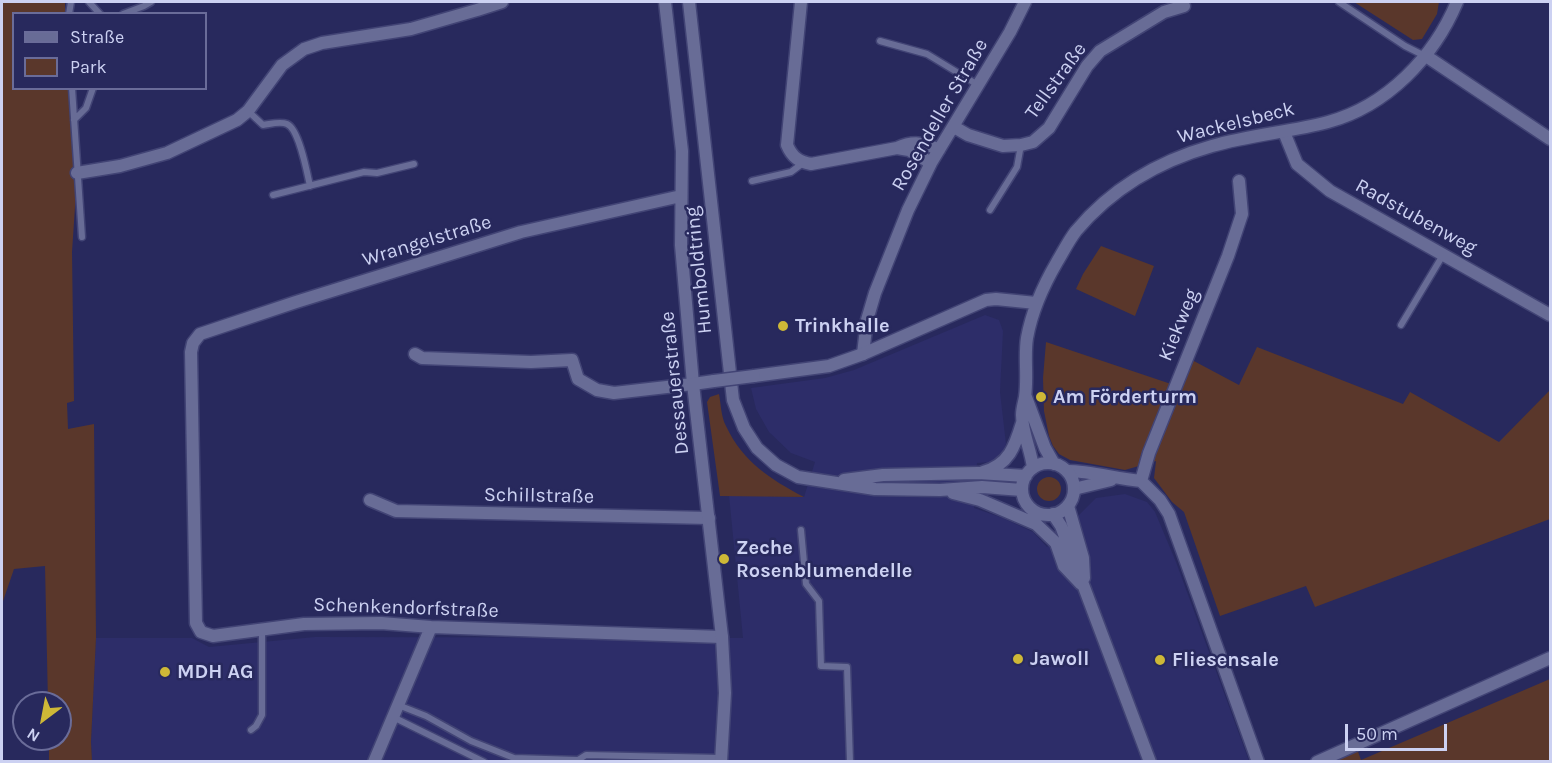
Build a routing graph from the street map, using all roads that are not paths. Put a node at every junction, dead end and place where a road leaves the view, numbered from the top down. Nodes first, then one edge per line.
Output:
1 (147, 2) edge
2 (502, 2) edge
3 (665, 2) edge
4 (689, 2) edge
5 (801, 2) edge
6 (1025, 2) edge
7 (1339, 2) edge
8 (1457, 2) edge
9 (1184, 6) dead end
10 (127, 12) edge
11 (880, 41) dead end
12 (1426, 56) junction
13 (979, 85) junction
14 (72, 90) edge
15 (92, 90) edge
16 (248, 111) junction
17 (74, 120) junction
18 (954, 127) junction
19 (1284, 132) junction
20 (1551, 139) edge
21 (1021, 146) junction
22 (897, 148) junction
23 (939, 150) junction
24 (804, 163) junction
25 (931, 163) junction
26 (414, 164) dead end
27 (77, 173) junction
28 (752, 181) dead end
29 (1239, 181) dead end
30 (310, 186) junction
31 (273, 195) dead end
32 (681, 196) junction
33 (990, 210) dead end
34 (82, 237) dead end
35 (1443, 254) junction
36 (1036, 303) junction
37 (1551, 315) edge
38 (1401, 325) dead end
39 (193, 343) joint
40 (415, 354) dead end
41 (863, 354) junction
42 (693, 384) junction
43 (1025, 396) junction
44 (1022, 422) junction
45 (1054, 464) junction
46 (1067, 471) junction
47 (1029, 472) junction
48 (978, 473) junction
49 (1118, 479) junction
50 (1141, 481) junction
51 (828, 482) junction
52 (1074, 489) junction
53 (940, 490) junction
54 (1022, 490) junction
55 (370, 500) dead end
56 (1068, 506) junction
57 (1053, 514) junction
58 (708, 518) junction
59 (801, 530) dead end
60 (1085, 588) junction
61 (431, 627) junction
62 (262, 630) junction
63 (722, 637) junction
64 (1551, 658) edge
65 (395, 711) junction
66 (251, 730) dead end
67 (722, 760) edge
68 (374, 762) edge
69 (484, 762) edge
70 (850, 762) edge
71 (1150, 762) edge
72 (1258, 762) edge
73 (1317, 762) edge

1 - 10 lane
2 - 16 street
3 - 32 street, Dessauerstraße
4 - 51 street, Humboldtring
5 - 24 street
6 - 13 street, Rosendeller Straße
7 - 12 lane
8 - 12 street, Wackelsbeck
9 - 21 street, Tellstraße
11 - 13 lane
12 - 19 street, Wackelsbeck
12 - 20 street
13 - 18 street, Rosendeller Straße
14 - 17 lane
15 - 17 lane
16 - 27 street
16 - 30 lane
17 - 27 lane
18 - 21 street, Tellstraße
18 - 23 street, Rosendeller Straße
19 - 35 street, Radstubenweg
19 - 36 street, Wackelsbeck
21 - 33 lane
22 - 23 street
22 - 24 street
22 - 25 street
23 - 25 street, Rosendeller Straße
24 - 28 lane
25 - 41 street, Rosendeller Straße
26 - 30 lane
27 - 34 lane
29 - 50 street, Kiekweg
30 - 31 lane
32 - 39 street, Wrangelstraße
32 - 42 street, Dessauerstraße
35 - 37 street, Radstubenweg
35 - 38 lane
36 - 41 street
36 - 43 street
39 - 62 street, Schenkendorfstraße
40 - 42 street
41 - 42 street, bridge
42 - 58 street, Dessauerstraße
43 - 44 street
43 - 45 street
44 - 47 street
44 - 48 street
45 - 46 street
45 - 47 street
46 - 49 street
46 - 52 street
47 - 48 street, Humboldtring
47 - 54 street
48 - 51 street, Humboldtring
49 - 50 street
49 - 52 street
50 - 72 street
51 - 53 street, Humboldtring
52 - 56 street
53 - 54 street, Humboldtring
53 - 60 street
54 - 57 street
55 - 58 street, Schillstraße
56 - 57 street
56 - 60 street
57 - 60 street
58 - 63 street, Dessauerstraße
59 - 70 lane
60 - 71 street
61 - 62 street, Schenkendorfstraße
61 - 63 street, Schenkendorfstraße
61 - 65 street
62 - 66 lane
63 - 67 street, Dessauerstraße
64 - 73 street
65 - 67 lane
65 - 68 street
65 - 69 lane

